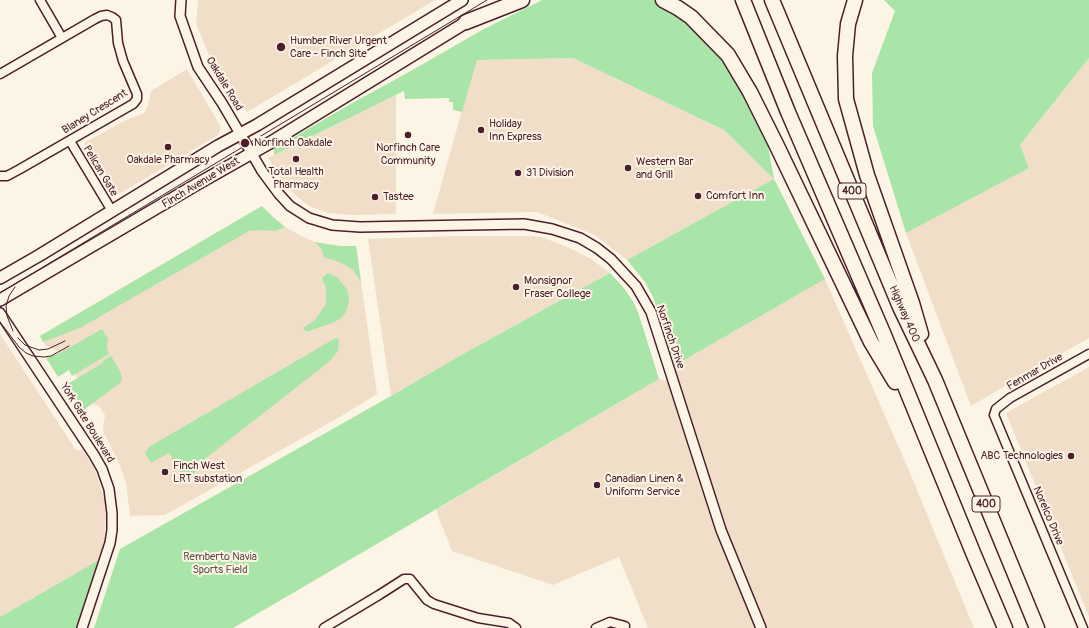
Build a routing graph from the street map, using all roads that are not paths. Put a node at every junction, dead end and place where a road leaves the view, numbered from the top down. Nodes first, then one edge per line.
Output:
1 (40, 0) edge
2 (181, 0) edge
3 (462, 0) edge
4 (502, 0) edge
5 (522, 0) edge
6 (663, 0) edge
7 (743, 0) edge
8 (772, 0) edge
9 (855, 0) edge
10 (466, 22) junction
11 (62, 38) junction
12 (0, 74) edge
13 (240, 134) junction
14 (70, 141) junction
15 (251, 153) junction
16 (0, 176) edge
17 (112, 211) junction
18 (0, 278) edge
19 (0, 300) edge
20 (0, 313) edge
21 (1089, 354) edge
22 (935, 380) junction
23 (994, 412) joint
24 (917, 418) junction
25 (625, 626) dead end
26 (82, 628) edge
27 (324, 628) edge
28 (516, 628) edge
29 (596, 628) edge
30 (761, 628) edge
31 (1005, 628) edge
32 (1037, 628) edge
33 (1083, 628) edge

1 - 11 street
2 - 13 street, Oakdale Road
3 - 13 main road, Finch Avenue West
4 - 10 main road, Finch Avenue West
5 - 10 highway
6 - 24 highway
7 - 24 highway, 400
8 - 22 highway, Highway 400 / 400
9 - 22 highway
10 - 15 main road, Finch Avenue West
11 - 12 street, Blaney Crescent
11 - 14 street, Blaney Crescent
13 - 15 street, Oakdale Road
13 - 17 main road, Finch Avenue West
14 - 16 street, Blaney Crescent
14 - 17 street, Pelican Gate
15 - 19 main road, Finch Avenue West
15 - 30 street, Norfinch Drive
17 - 18 main road, Finch Avenue West
20 - 26 street, York Gate Boulevard
21 - 23 street, Fenmar Drive
22 - 32 highway, Highway 400 / 400
23 - 33 street, Norelco Drive
24 - 31 highway, 400
25 - 29 street
27 - 28 street

